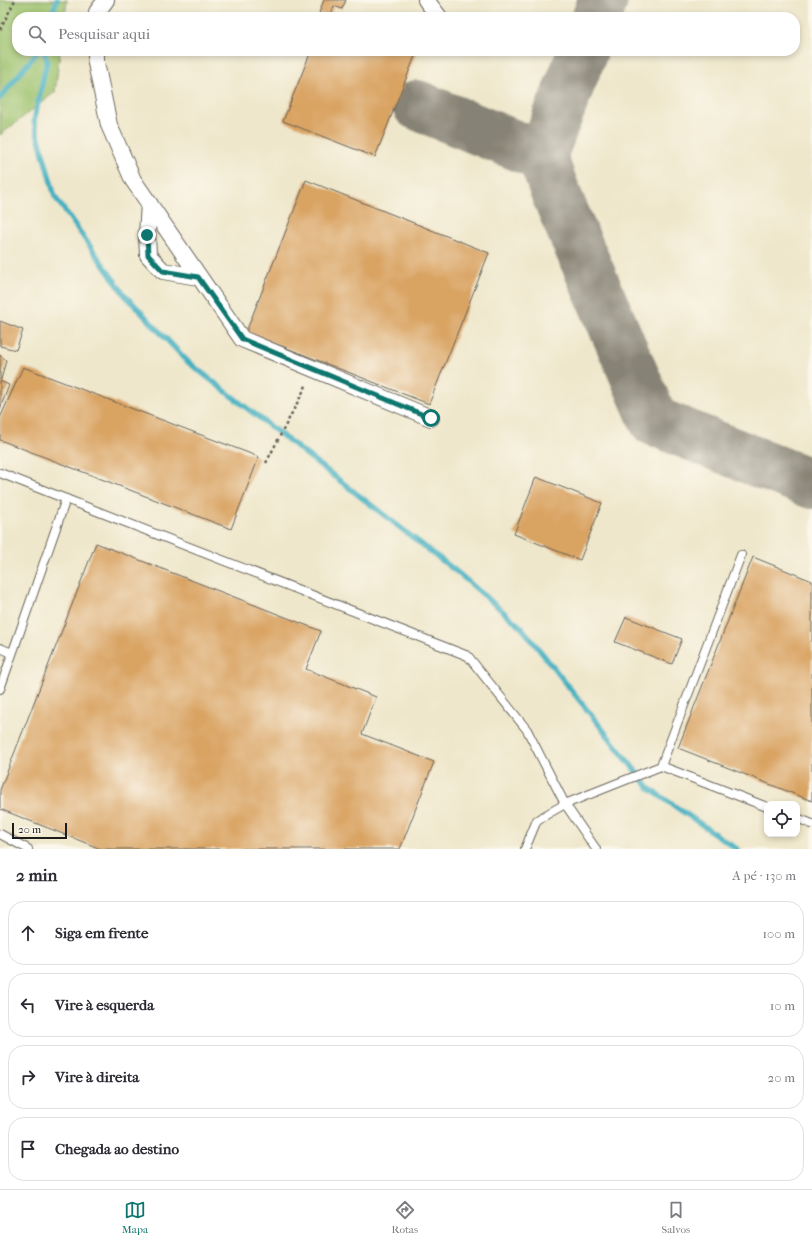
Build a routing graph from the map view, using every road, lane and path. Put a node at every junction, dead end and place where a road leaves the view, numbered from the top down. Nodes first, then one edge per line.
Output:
1 (15, 0) edge
2 (106, 0) edge
3 (426, 0) edge
4 (97, 12) edge
5 (435, 12) edge
6 (0, 30) edge
7 (96, 56) edge
8 (149, 204) junction
9 (198, 277) junction
10 (314, 369) junction
11 (431, 418) dead end
12 (266, 463) dead end
13 (0, 472) edge
14 (66, 499) junction
15 (741, 555) dead end
16 (0, 648) edge
17 (12, 653) junction
18 (0, 689) edge
19 (661, 766) junction
20 (565, 804) junction
21 (764, 806) edge
22 (800, 819) edge
23 (812, 824) edge
24 (0, 834) edge
25 (28, 849) edge
26 (525, 849) edge
27 (596, 849) edge

1 - 6 path
2 - 4 street
3 - 5 street
7 - 8 street
8 - 9 street
8 - 9 street
9 - 10 street
10 - 11 street
10 - 12 path
13 - 14 lane
14 - 17 lane
14 - 20 lane
15 - 19 lane
16 - 17 lane
17 - 18 lane
19 - 20 lane
19 - 21 lane
20 - 26 lane
20 - 27 lane
22 - 23 lane
24 - 25 lane

